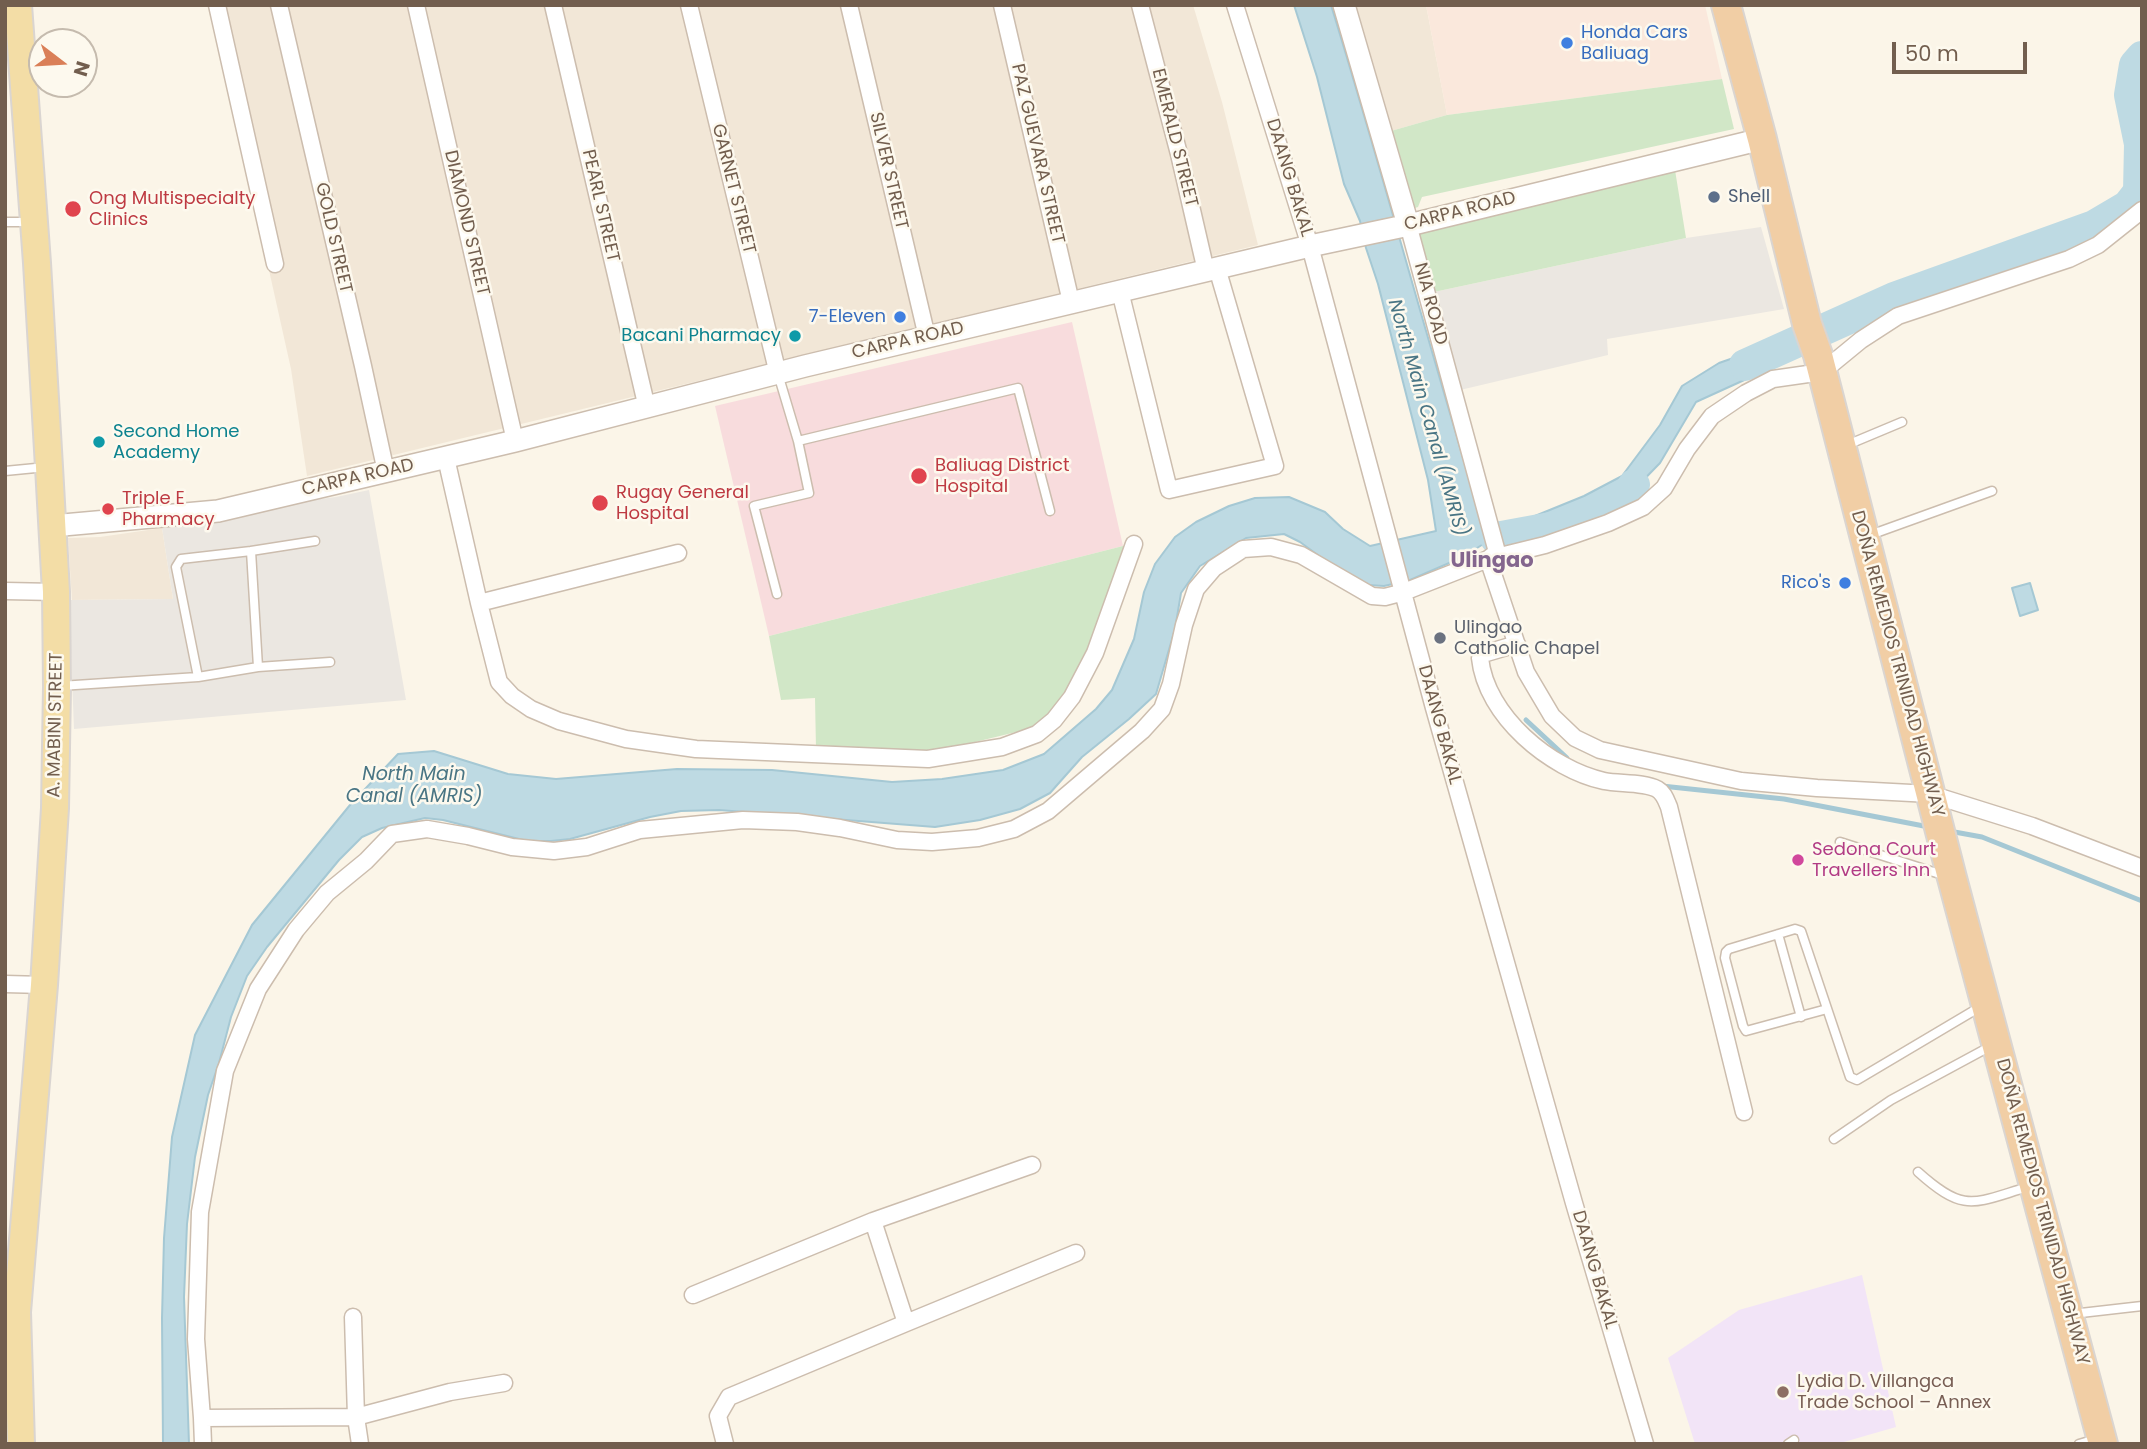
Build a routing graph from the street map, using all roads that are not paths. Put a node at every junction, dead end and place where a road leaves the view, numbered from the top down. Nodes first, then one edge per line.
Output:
1 (18, 5) edge
2 (216, 5) edge
3 (279, 5) edge
4 (416, 5) edge
5 (553, 5) edge
6 (689, 5) edge
7 (849, 5) edge
8 (1002, 5) edge
9 (1140, 5) edge
10 (1235, 5) edge
11 (1344, 5) edge
12 (1726, 5) edge
13 (1762, 139) junction
14 (2142, 211) edge
15 (5, 222) edge
16 (33, 222) junction
17 (1405, 227) junction
18 (1310, 246) junction
19 (275, 264) dead end
20 (1211, 269) junction
21 (1120, 291) junction
22 (1071, 302) junction
23 (927, 337) junction
24 (1820, 364) junction
25 (778, 374) junction
26 (647, 408) junction
27 (1902, 422) dead end
28 (515, 441) junction
29 (798, 441) junction
30 (1841, 447) junction
31 (446, 458) junction
32 (49, 467) junction
33 (5, 471) edge
34 (386, 472) junction
35 (1992, 491) dead end
36 (1050, 510) dead end
37 (52, 526) junction
38 (1864, 537) junction
39 (315, 541) dead end
40 (1134, 544) dead end
41 (251, 551) junction
42 (678, 553) dead end
43 (1493, 555) junction
44 (1402, 585) junction
45 (5, 591) edge
46 (56, 592) junction
47 (777, 594) dead end
48 (479, 603) junction
49 (1517, 645) junction
50 (330, 662) dead end
51 (258, 667) junction
52 (198, 677) junction
53 (57, 687) junction
54 (1932, 800) junction
55 (1840, 842) dead end
56 (2142, 868) edge
57 (1952, 878) junction
58 (1778, 934) junction
59 (5, 984) edge
60 (44, 985) junction
61 (1986, 1004) junction
62 (1827, 1009) junction
63 (1801, 1017) junction
64 (1996, 1043) junction
65 (1744, 1112) dead end
66 (1834, 1139) dead end
67 (1032, 1165) dead end
68 (1919, 1172) dead end
69 (2035, 1185) junction
70 (873, 1221) junction
71 (1076, 1253) dead end
72 (693, 1295) dead end
73 (2142, 1306) edge
74 (11, 1312) edge
75 (2069, 1314) junction
76 (353, 1317) dead end
77 (906, 1322) junction
78 (504, 1383) dead end
79 (356, 1417) junction
80 (202, 1418) junction
81 (2095, 1442) edge
82 (21, 1444) edge
83 (203, 1444) edge
84 (360, 1444) edge
85 (725, 1444) edge
86 (1645, 1444) edge

1 - 16 main road, A. MABINI STREET
2 - 19 street
3 - 34 street, GOLD STREET
4 - 28 street, DIAMOND STREET
5 - 26 street, PEARL STREET
6 - 25 street, GARNET STREET
7 - 23 street, SILVER STREET
8 - 22 street, PAZ GUEVARA STREET
9 - 20 street, EMERALD STREET
10 - 18 street, DAANG BAKAL
11 - 17 street, NIA ROAD
12 - 13 highway, DOÑA REMEDIOS TRINIDAD HIGHWAY
13 - 17 street, CARPA ROAD
13 - 24 highway, DOÑA REMEDIOS TRINIDAD HIGHWAY
14 - 24 street
15 - 16 lane
16 - 32 main road, A. MABINI STREET
17 - 18 street, CARPA ROAD
17 - 43 street, NIA ROAD
18 - 20 street, CARPA ROAD
18 - 44 street, DAANG BAKAL
20 - 21 street, CARPA ROAD
20 - 21 street, EMERALD STREET
21 - 22 street, CARPA ROAD
22 - 23 street, CARPA ROAD
23 - 25 street, CARPA ROAD
24 - 30 highway, DOÑA REMEDIOS TRINIDAD HIGHWAY
24 - 43 street
25 - 26 street, CARPA ROAD
25 - 29 lane
26 - 28 street, CARPA ROAD
27 - 30 lane
28 - 31 street, CARPA ROAD
29 - 36 lane
29 - 47 lane
30 - 38 highway, DOÑA REMEDIOS TRINIDAD HIGHWAY
31 - 34 street, CARPA ROAD
31 - 48 street
32 - 33 lane
32 - 37 main road, A. MABINI STREET
34 - 37 street, CARPA ROAD
35 - 38 lane
37 - 46 main road, A. MABINI STREET
38 - 54 highway, DOÑA REMEDIOS TRINIDAD HIGHWAY
39 - 41 lane
40 - 48 street
41 - 51 lane
41 - 52 lane
42 - 48 street
43 - 44 street
43 - 49 street, NIA ROAD
44 - 80 street
44 - 86 street, DAANG BAKAL
45 - 46 street
46 - 53 main road, A. MABINI STREET
49 - 54 street, NIA ROAD
49 - 65 street
50 - 51 lane
51 - 52 lane
52 - 53 lane
53 - 60 main road, A. MABINI STREET
54 - 56 street, NIA ROAD
54 - 57 highway, DOÑA REMEDIOS TRINIDAD HIGHWAY
55 - 57 lane
57 - 61 highway, DOÑA REMEDIOS TRINIDAD HIGHWAY
58 - 62 lane
58 - 63 lane
58 - 63 lane
59 - 60 street
60 - 74 main road, A. MABINI STREET
61 - 62 lane
61 - 64 highway, DOÑA REMEDIOS TRINIDAD HIGHWAY
62 - 63 lane
64 - 66 lane
64 - 69 highway, DOÑA REMEDIOS TRINIDAD HIGHWAY
67 - 70 street
68 - 69 lane
69 - 75 highway, DOÑA REMEDIOS TRINIDAD HIGHWAY
70 - 72 street
70 - 77 street
71 - 77 street
73 - 75 lane
74 - 82 main road, A. MABINI STREET
75 - 81 highway, DOÑA REMEDIOS TRINIDAD HIGHWAY
76 - 79 street
77 - 85 street
78 - 79 street
79 - 80 street
79 - 84 street
80 - 83 street

